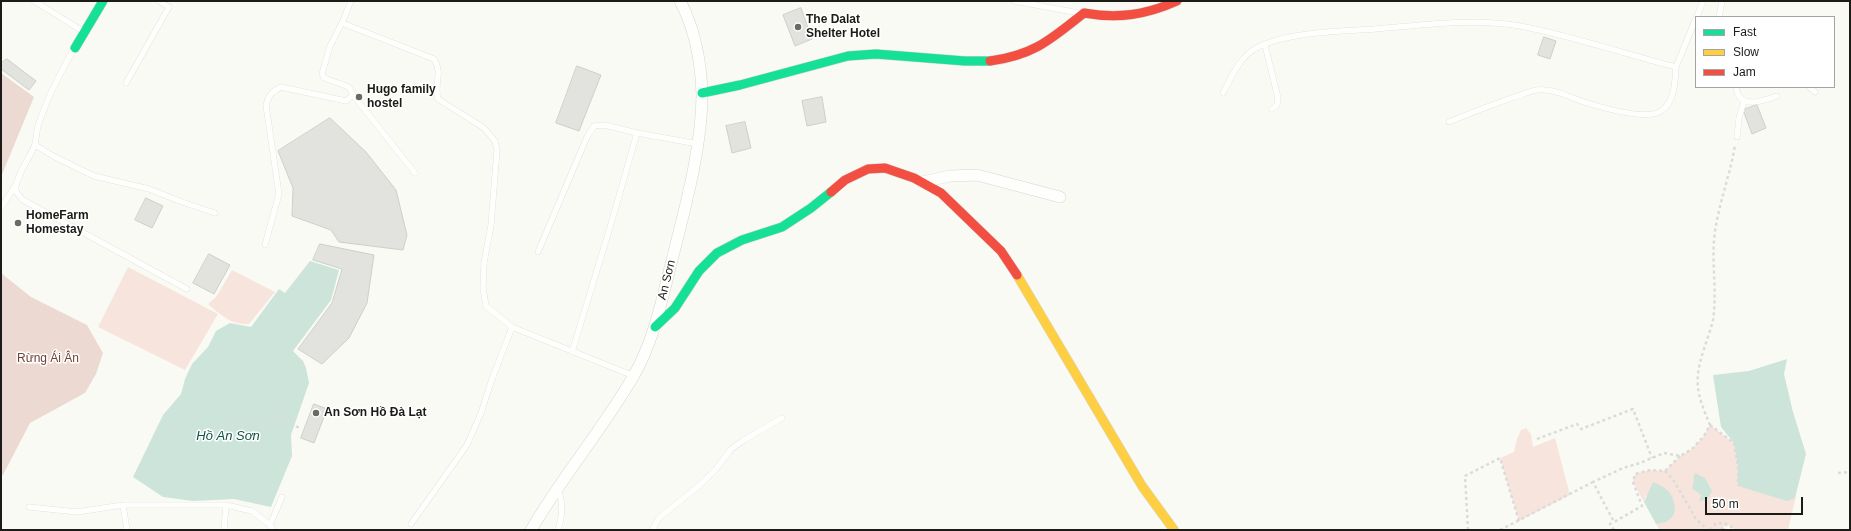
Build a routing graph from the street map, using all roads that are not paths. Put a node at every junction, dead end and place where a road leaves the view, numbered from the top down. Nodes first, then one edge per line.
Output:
1 (34, 1) edge
2 (102, 1) edge
3 (159, 1) edge
4 (351, 1) edge
5 (680, 1) edge
6 (1014, 1) edge
7 (1176, 1) edge
8 (1703, 1) edge
9 (1722, 1) edge
10 (1084, 13) junction
11 (1697, 16) edge
12 (1719, 16) edge
13 (1695, 20) edge
14 (342, 23) junction
15 (84, 32) junction
16 (1265, 45) junction
17 (75, 48) joint
18 (1676, 67) junction
19 (126, 83) dead end
20 (1736, 88) edge
21 (1810, 88) edge
22 (1815, 92) dead end
23 (702, 93) junction
24 (1223, 93) dead end
25 (352, 95) junction
26 (1778, 96) dead end
27 (1744, 101) junction
28 (1272, 109) dead end
29 (1449, 122) dead end
30 (637, 133) junction
31 (1737, 136) road end
32 (698, 144) junction
33 (35, 145) junction
34 (415, 173) dead end
35 (922, 182) junction
36 (16, 184) junction
37 (1060, 197) dead end
38 (1, 208) edge
39 (215, 213) dead end
40 (265, 245) dead end
41 (538, 252) dead end
42 (187, 288) dead end
43 (512, 326) junction
44 (655, 327) junction
45 (572, 352) junction
46 (634, 376) junction
47 (782, 418) dead end
48 (558, 488) junction
49 (282, 497) dead end
50 (226, 504) junction
51 (123, 505) junction
52 (29, 507) dead end
53 (411, 524) dead end
54 (272, 527) edge
55 (127, 530) edge
56 (224, 530) edge
57 (532, 530) edge
58 (558, 530) edge
59 (652, 530) edge
60 (1174, 530) edge

1 - 15 lane
2 - 15 street
3 - 19 lane
4 - 14 lane
5 - 23 street, An Sơn
6 - 10 lane
7 - 10 street
8 - 11 lane
9 - 12 lane
10 - 23 street
13 - 18 lane
14 - 25 lane
14 - 43 lane
15 - 17 street
16 - 18 lane
16 - 24 lane
16 - 28 lane
17 - 33 lane
18 - 29 lane
20 - 27 lane
21 - 22 lane
23 - 32 street, An Sơn
25 - 34 lane
25 - 40 lane
26 - 27 lane
27 - 31 lane
30 - 32 lane
30 - 41 lane
30 - 45 lane
32 - 44 street, An Sơn
33 - 36 lane
33 - 39 lane
35 - 37 street
35 - 44 street
35 - 60 street
36 - 38 lane
36 - 42 lane
43 - 45 lane
43 - 53 lane
44 - 46 street, An Sơn
45 - 46 lane
46 - 48 street, An Sơn
47 - 59 lane
48 - 57 street, An Sơn
48 - 58 lane
49 - 54 lane
50 - 51 lane
50 - 54 lane
50 - 56 lane
51 - 52 lane
51 - 55 lane

